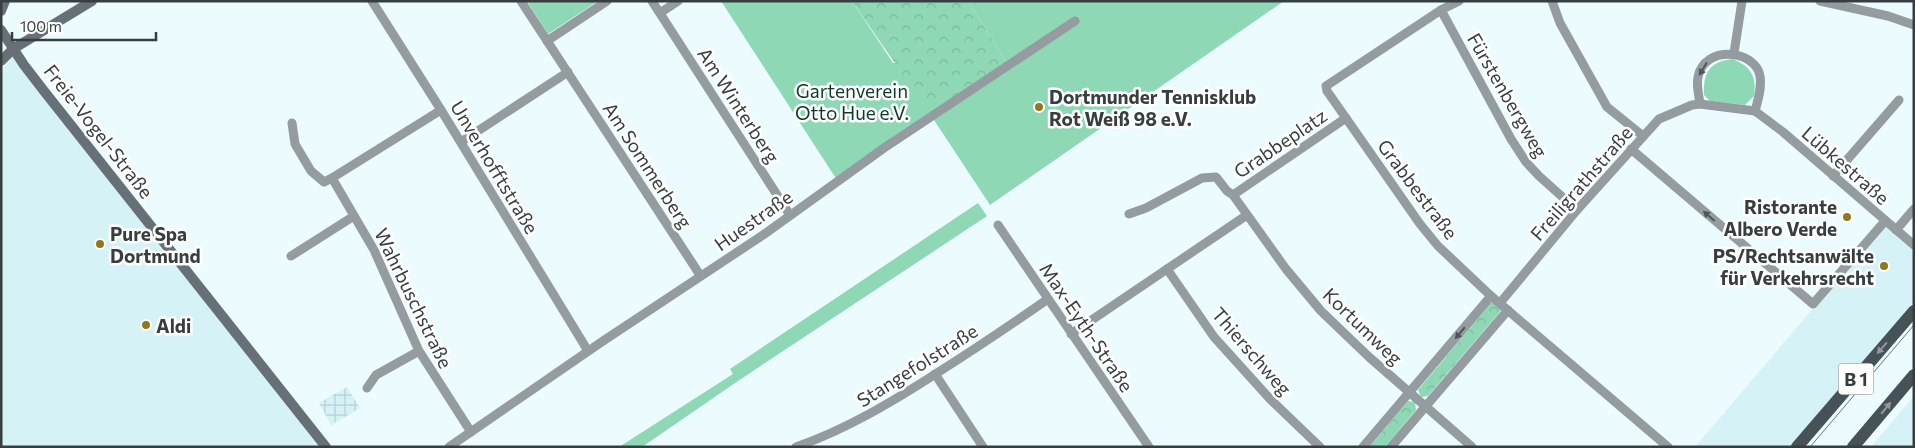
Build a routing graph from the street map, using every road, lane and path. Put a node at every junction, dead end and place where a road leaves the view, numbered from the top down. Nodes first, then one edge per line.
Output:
1 (5, 1) edge
2 (92, 1) edge
3 (372, 1) edge
4 (521, 1) edge
5 (607, 1) edge
6 (652, 1) edge
7 (678, 1) edge
8 (1459, 1) edge
9 (1552, 1) edge
10 (1742, 1) edge
11 (1820, 1) edge
12 (1441, 10) junction
13 (1, 11) edge
14 (660, 14) junction
15 (1075, 21) dead end
16 (1914, 25) edge
17 (1, 30) edge
18 (547, 41) junction
19 (13, 49) junction
20 (1, 50) edge
21 (1734, 54) junction
22 (1, 61) edge
23 (568, 72) junction
24 (1899, 100) dead end
25 (1700, 104) junction
26 (441, 110) junction
27 (1755, 111) junction
28 (1346, 118) junction
29 (292, 123) dead end
30 (1643, 136) junction
31 (460, 142) junction
32 (1631, 149) junction
33 (1833, 176) junction
34 (332, 178) junction
35 (1233, 195) junction
36 (1914, 209) edge
37 (1577, 210) junction
38 (1129, 214) dead end
39 (790, 215) junction
40 (1247, 215) junction
41 (354, 216) junction
42 (1886, 221) junction
43 (998, 224) dead end
44 (1896, 230) junction
45 (1914, 245) edge
46 (291, 256) dead end
47 (1167, 269) junction
48 (700, 275) junction
49 (1491, 296) junction
50 (1048, 299) junction
51 (1500, 303) junction
52 (1508, 310) junction
53 (1914, 311) edge
54 (1071, 334) junction
55 (420, 351) junction
56 (588, 351) junction
57 (935, 374) junction
58 (1914, 375) edge
59 (367, 388) dead end
60 (1410, 392) junction
61 (1426, 406) junction
62 (471, 432) junction
63 (813, 444) edge
64 (326, 447) edge
65 (449, 447) edge
66 (796, 447) edge
67 (983, 447) edge
68 (1149, 447) edge
69 (1320, 447) edge
70 (1363, 447) edge
71 (1391, 447) edge
72 (1472, 447) edge
73 (1668, 447) edge
74 (1797, 447) edge
75 (1853, 447) edge

1 - 13 street
2 - 19 street
3 - 26 street, Unverhofftstraße
4 - 18 street, Am Sommerberg
5 - 18 street
6 - 14 street, Am Winterberg
7 - 14 street
8 - 12 street
9 - 30 street
10 - 21 street
11 - 16 street
12 - 28 street, Grabbestraße
12 - 37 street, Fürstenbergweg
14 - 39 street, Am Winterberg
15 - 39 street, Huestraße
17 - 19 street, Freie-Vogel-Straße
18 - 23 street, Am Sommerberg
19 - 20 street
19 - 22 street
19 - 64 street, Freie-Vogel-Straße
21 -> 25 street
21 - 27 street
23 - 31 street
23 - 48 street, Am Sommerberg
24 - 33 street
25 - 27 street, Freiligrathstraße
25 - 30 street, Freiligrathstraße
26 - 31 street, Unverhofftstraße
26 - 34 street
27 - 33 street, Lübkestraße
28 - 35 street, Grabbeplatz
28 - 49 street, Grabbestraße
29 - 34 street
30 - 32 street, Freiligrathstraße
31 - 56 street, Unverhofftstraße
32 - 37 street, Freiligrathstraße
42 -> 32 street
33 - 42 street, Lübkestraße
34 - 41 street, Wahrbuschstraße
35 - 38 street, Grabbeplatz
35 - 40 street, Grabbeplatz
36 - 44 street
37 - 51 street, Freiligrathstraße
39 - 48 street, Huestraße
40 - 47 street
40 - 60 street, Kortumweg
41 - 46 street
41 - 55 street, Wahrbuschstraße
42 - 44 street, Lübkestraße
43 - 50 street, Max-Eyth-Straße
44 - 45 street, Lübkestraße
47 - 54 street
47 - 69 street, Thierschweg
48 - 56 street, Huestraße
49 - 51 street, Grabbestraße
49 -> 60 street
50 - 54 street, Max-Eyth-Straße
50 - 57 street, Stangefolstraße
51 - 52 street, Grabbestraße
52 - 61 street
52 - 73 street, Grabbestraße
53 -> 74 main road, B 1
54 - 68 street, Max-Eyth-Straße
55 - 59 street
55 - 62 street, Wahrbuschstraße
56 - 62 street, Huestraße
57 - 63 street, Stangefolstraße
57 - 67 street
75 -> 58 main road, B 1
60 - 61 street, Kortumweg
60 - 70 street
61 - 71 street
61 - 72 street, Kortumweg
62 - 65 street, Huestraße
63 - 66 street, Stangefolstraße

